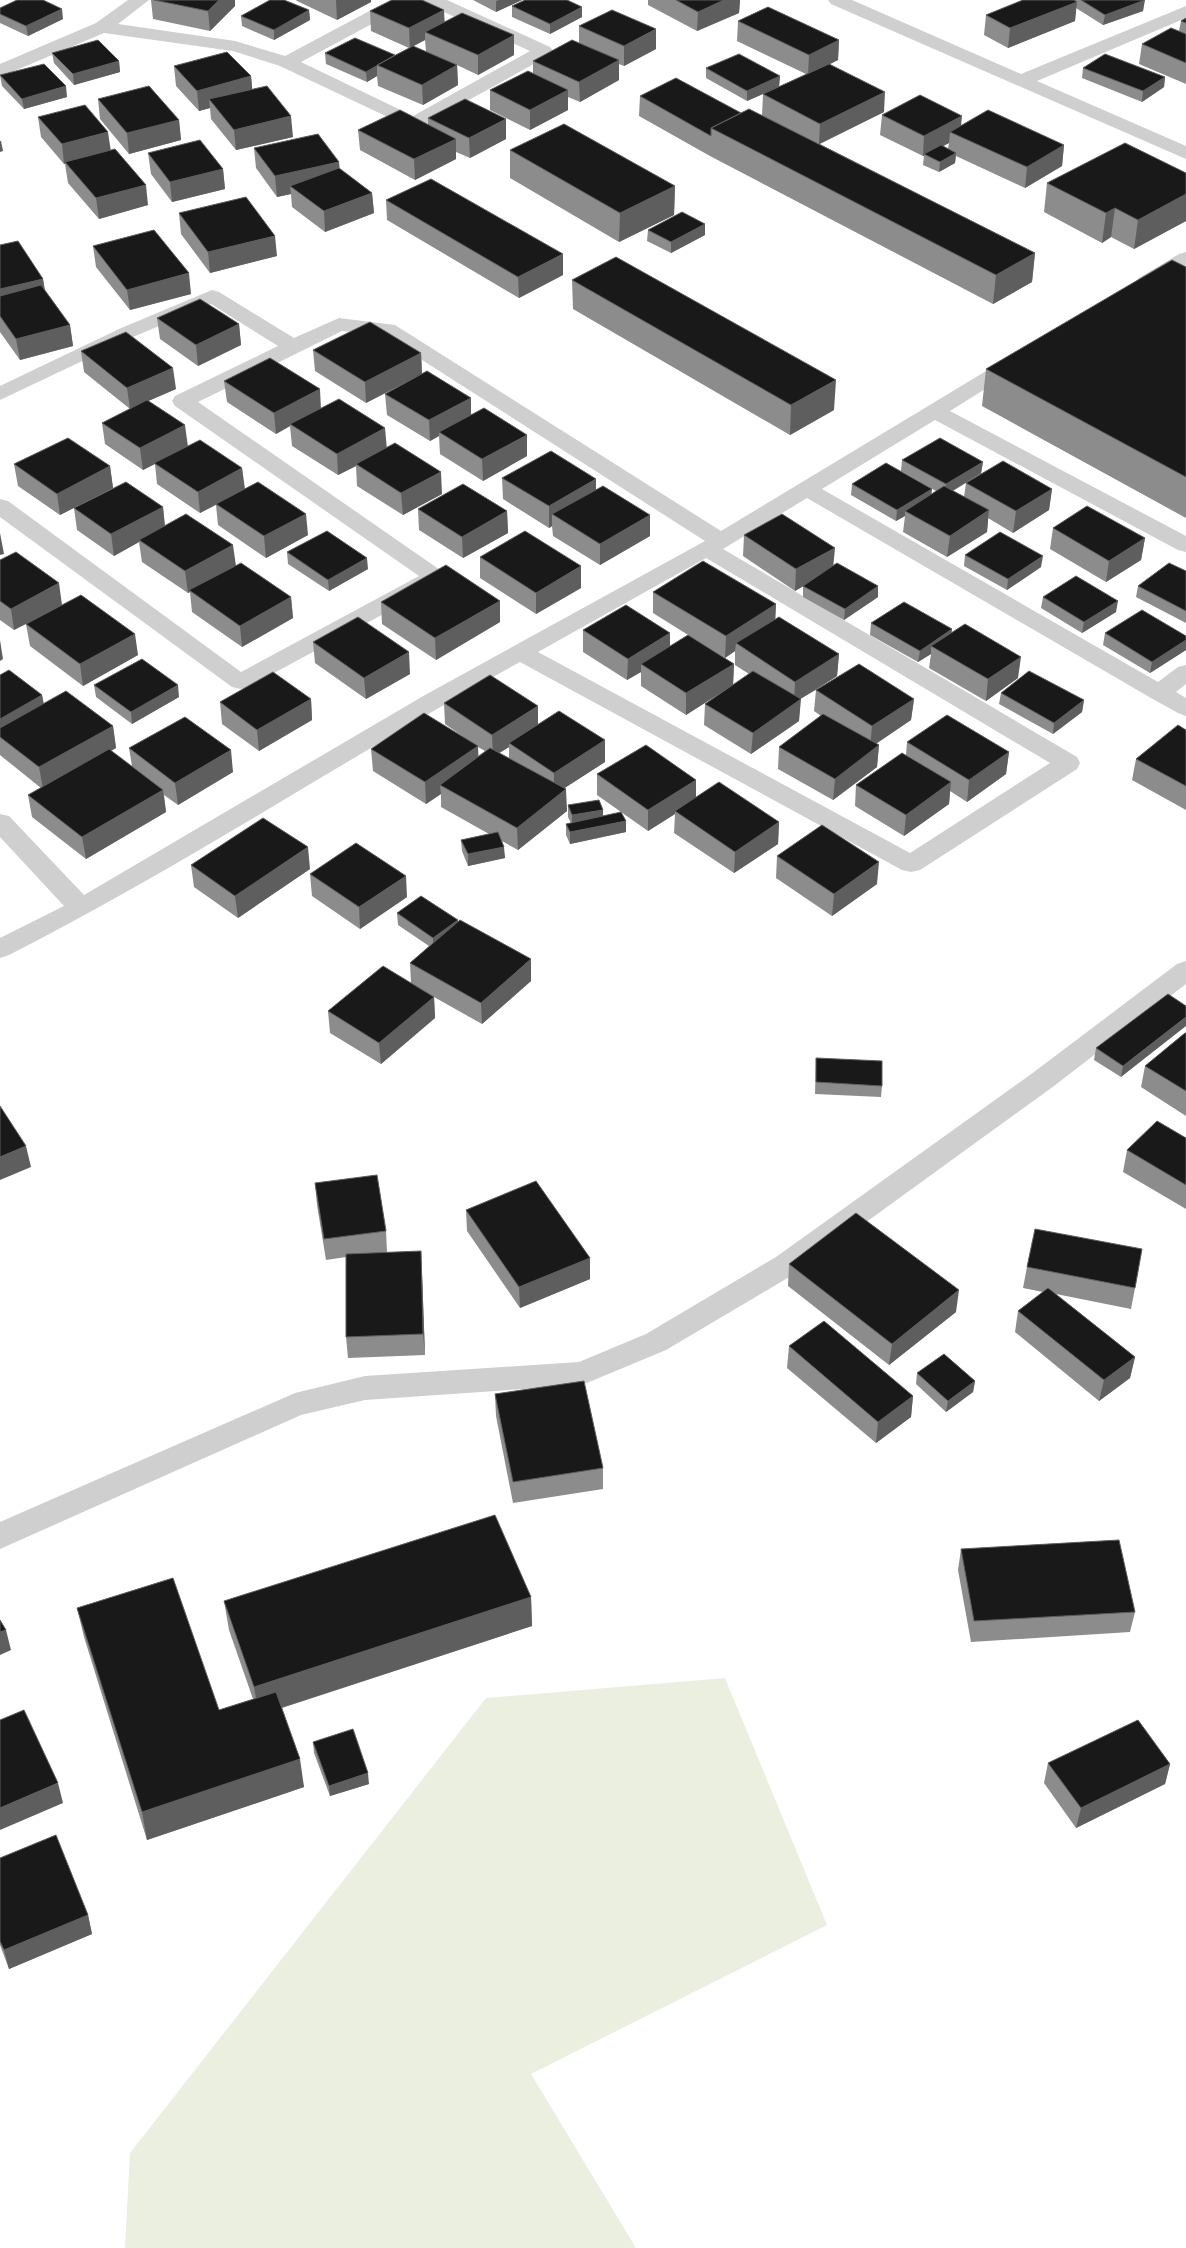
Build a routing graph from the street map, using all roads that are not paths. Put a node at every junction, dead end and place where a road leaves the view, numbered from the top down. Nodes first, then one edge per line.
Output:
1 (140, 0) edge
2 (403, 0) edge
3 (432, 0) edge
4 (837, 0) edge
5 (1186, 11) edge
6 (102, 27) junction
7 (286, 62) junction
8 (4, 64) edge
9 (1020, 80) junction
10 (1186, 153) edge
11 (1186, 258) edge
12 (1127, 293) edge
13 (293, 346) junction
14 (1035, 350) edge
15 (4, 385) edge
16 (934, 411) junction
17 (807, 489) junction
18 (0, 506) edge
19 (714, 545) junction
20 (1186, 545) edge
21 (520, 652) junction
22 (1186, 672) edge
23 (1159, 693) junction
24 (1186, 708) edge
25 (0, 822) edge
26 (81, 908) junction
27 (0, 949) edge
28 (1186, 970) edge
29 (0, 1536) edge

1 - 6 street
2 - 7 street
3 - 7 street
4 - 9 street
5 - 9 street
6 - 7 street
6 - 8 street
9 - 10 street
11 - 12 street
13 - 15 street
13 - 18 street
13 - 19 street
14 - 16 street
16 - 17 street
16 - 20 street
17 - 19 street
17 - 23 street
19 - 21 street
19 - 21 street
21 - 26 street
22 - 23 street
23 - 24 street
25 - 26 street
26 - 27 street
28 - 29 street

